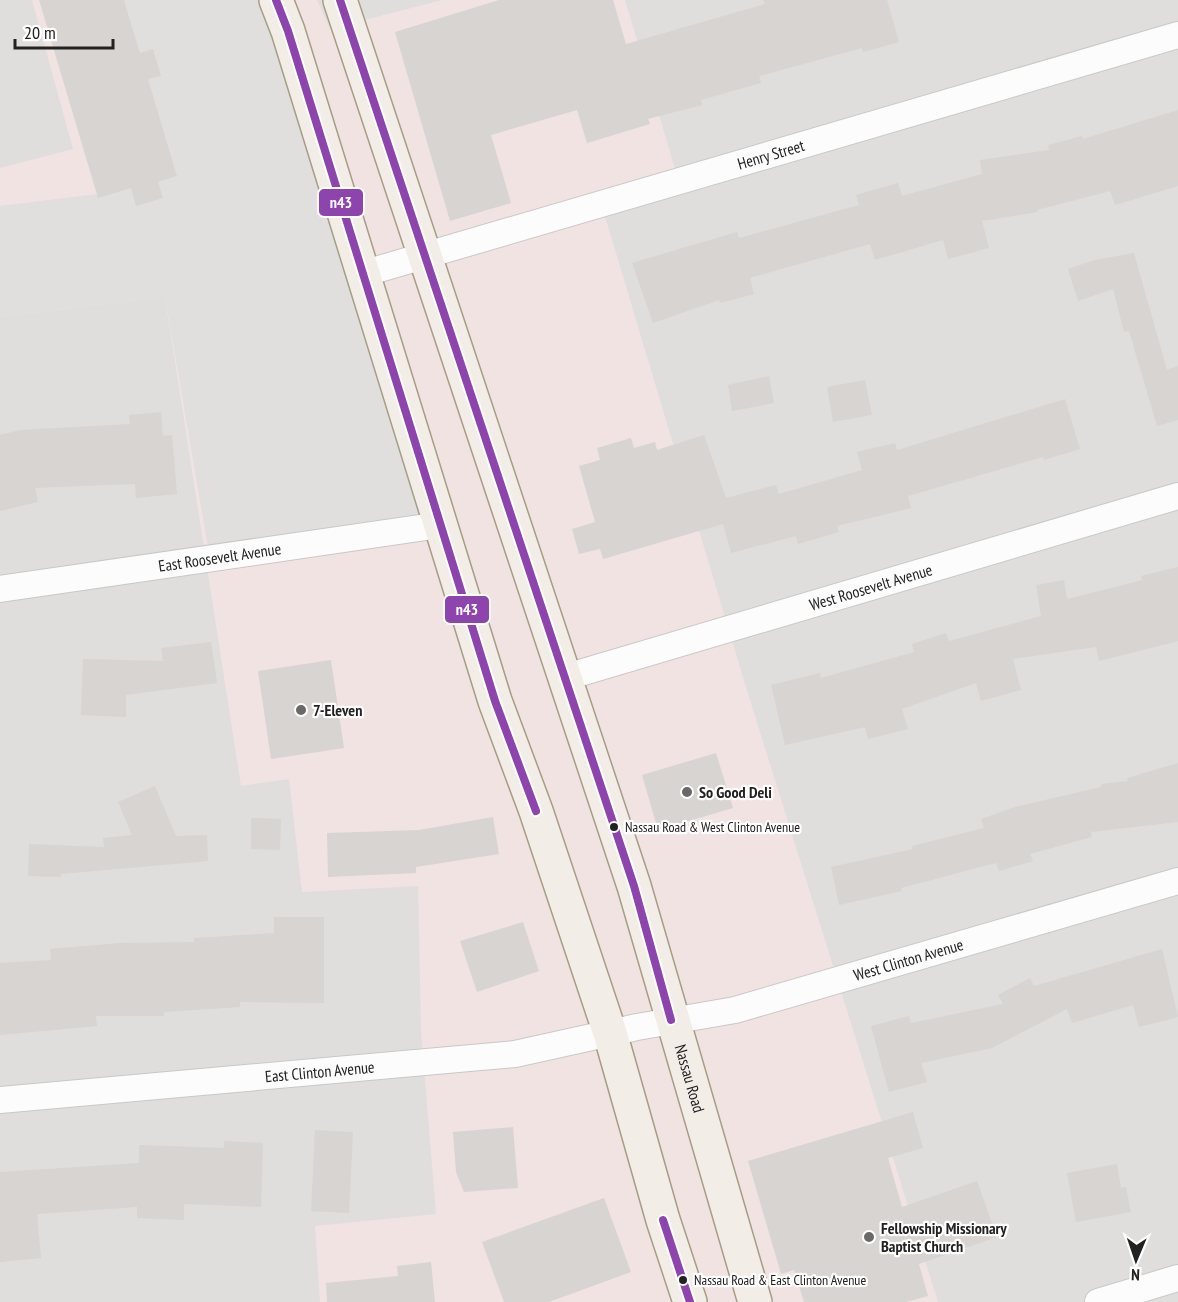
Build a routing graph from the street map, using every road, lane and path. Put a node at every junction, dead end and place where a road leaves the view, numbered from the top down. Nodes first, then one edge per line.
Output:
1 (276, 0) edge
2 (340, 0) edge
3 (1178, 35) edge
4 (424, 256) junction
5 (362, 274) junction
6 (1178, 496) edge
7 (440, 525) junction
8 (0, 589) edge
9 (563, 678) junction
10 (1178, 881) edge
11 (671, 1020) junction
12 (624, 1030) junction
13 (0, 1100) edge
14 (1178, 1278) edge
15 (690, 1302) edge
16 (755, 1302) edge
17 (1098, 1302) edge

1 - 5 main road
2 - 4 main road, Nassau Road
3 - 4 street, Henry Street
4 - 5 street, Henry Street
4 - 9 main road, Nassau Road
5 - 7 main road
6 - 9 street, West Roosevelt Avenue
7 - 8 street, East Roosevelt Avenue
7 - 12 main road
9 - 11 main road, Nassau Road
10 - 11 street, West Clinton Avenue
11 - 12 street, West Clinton Avenue
11 - 16 main road, Nassau Road
12 - 13 street, East Clinton Avenue
12 - 15 main road
14 - 17 street

